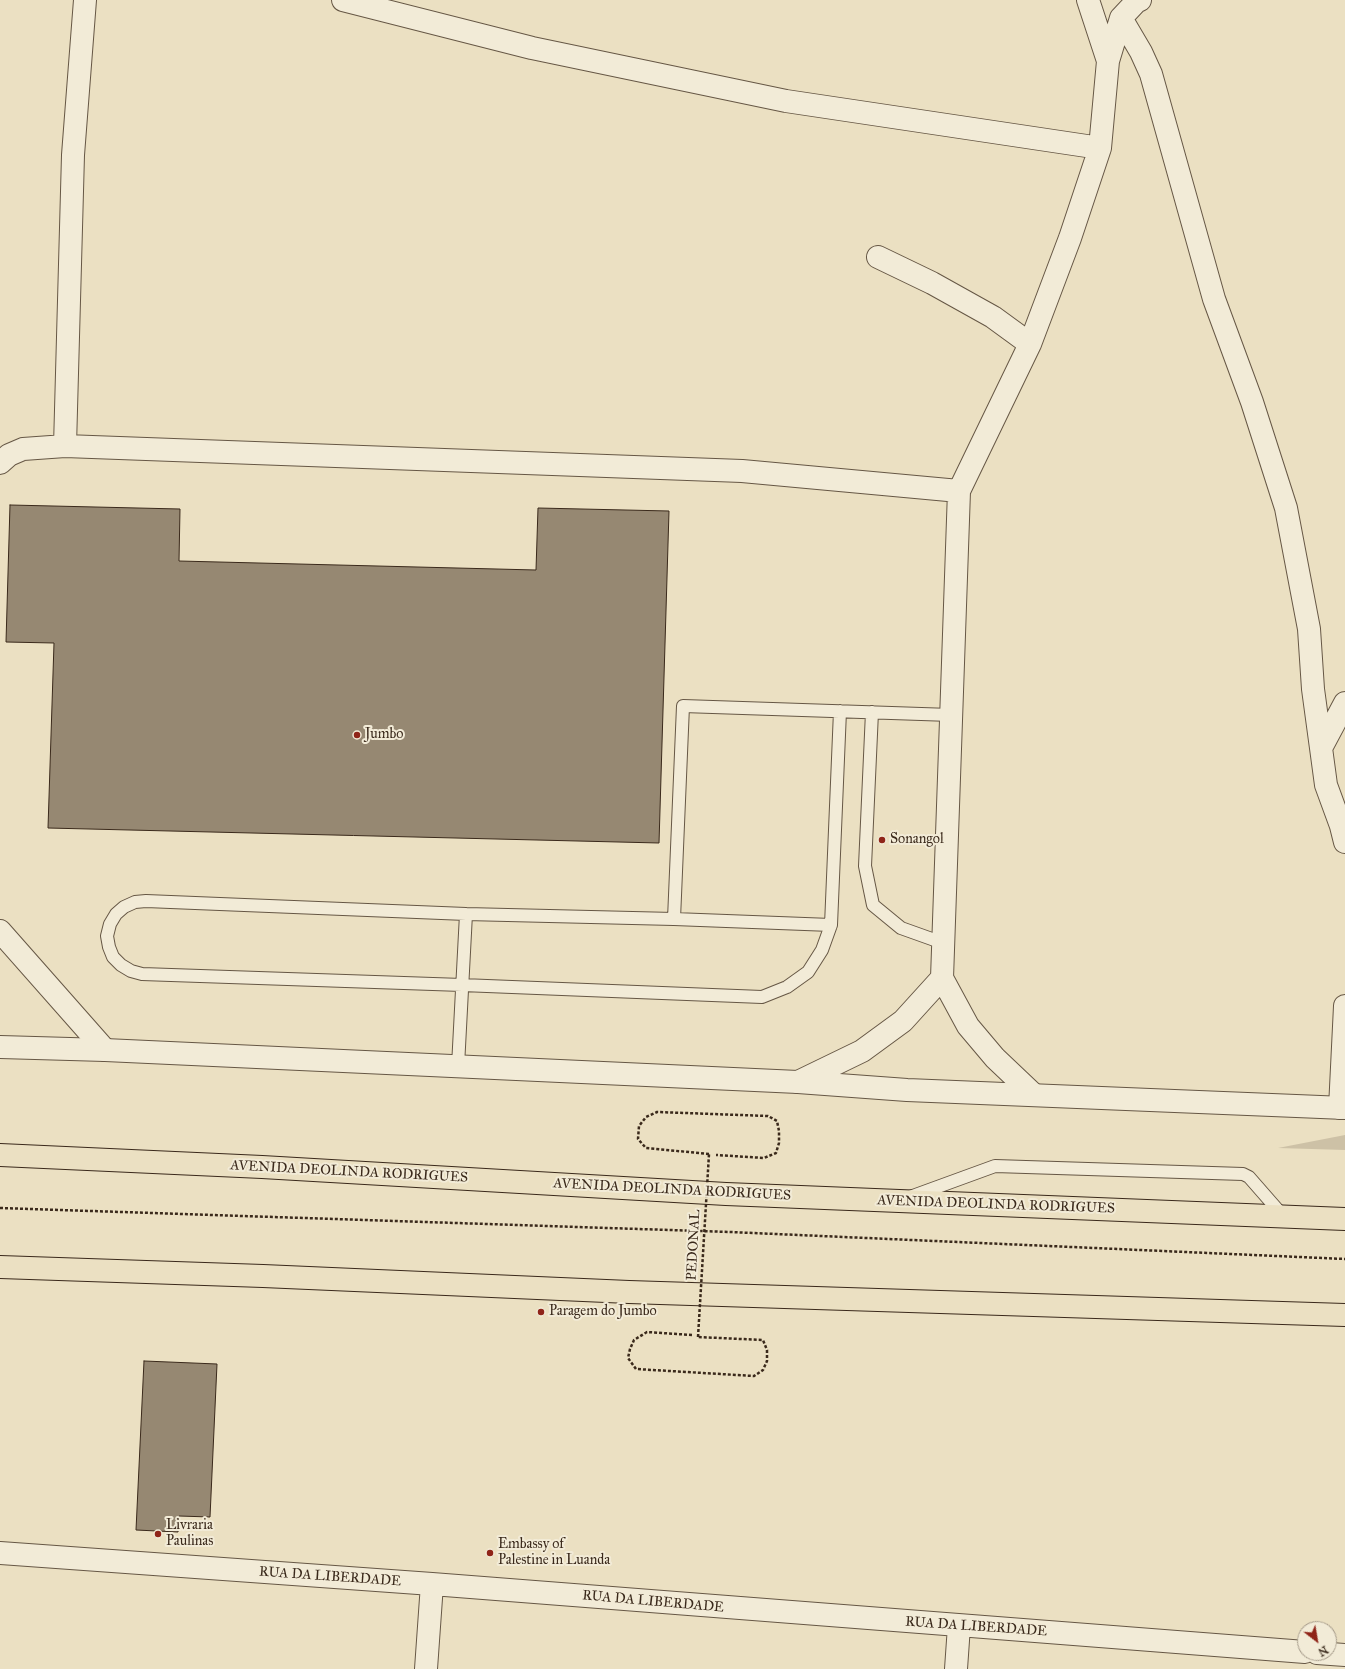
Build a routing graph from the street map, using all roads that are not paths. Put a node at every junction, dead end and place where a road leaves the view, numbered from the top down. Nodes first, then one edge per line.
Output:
1 (85, 0) edge
2 (343, 0) edge
3 (1088, 0) edge
4 (1140, 0) edge
5 (1120, 18) junction
6 (1108, 61) junction
7 (1100, 148) junction
8 (878, 257) dead end
9 (1030, 344) junction
10 (64, 446) junction
11 (0, 463) edge
12 (959, 491) junction
13 (1345, 703) edge
14 (840, 711) junction
15 (872, 712) junction
16 (951, 715) junction
17 (1321, 748) junction
18 (1344, 832) edge
19 (466, 914) junction
20 (674, 919) junction
21 (831, 925) junction
22 (0, 931) edge
23 (943, 943) junction
24 (942, 978) junction
25 (462, 985) junction
26 (1345, 1006) edge
27 (0, 1047) edge
28 (105, 1050) junction
29 (458, 1066) junction
30 (798, 1082) junction
31 (1034, 1095) junction
32 (1343, 1108) edge
33 (0, 1154) edge
34 (897, 1201) junction
35 (1284, 1217) junction
36 (1345, 1219) edge
37 (0, 1267) edge
38 (1345, 1315) edge
39 (0, 1553) edge
40 (432, 1584) junction
41 (959, 1626) junction
42 (1297, 1651) edge
43 (426, 1669) edge
44 (956, 1669) edge

1 - 10 street
2 - 7 street
3 - 6 street
4 - 5 street
5 - 6 street
5 - 17 street
6 - 7 street
7 - 9 street
8 - 9 street
9 - 12 street
10 - 11 street
10 - 12 street
12 - 16 street
13 - 17 street
14 - 15 lane
14 - 20 lane
14 - 21 lane
15 - 16 lane
15 - 23 lane
16 - 23 street
17 - 18 street
19 - 20 lane
19 - 25 lane
19 - 25 lane
20 - 21 lane
21 - 25 lane
22 - 28 street
23 - 24 street
24 - 30 street
24 - 31 street
25 - 29 lane
26 - 32 street
27 - 28 street
28 - 29 street
29 - 30 street
30 - 31 street
31 - 32 street
33 - 34 highway, AVENIDA DEOLINDA RODRIGUES
34 - 35 highway, AVENIDA DEOLINDA RODRIGUES
34 - 35 lane
35 - 36 highway, AVENIDA DEOLINDA RODRIGUES
37 - 38 highway
39 - 40 street, RUA DA LIBERDADE
40 - 41 street, RUA DA LIBERDADE
40 - 43 street
41 - 42 street, RUA DA LIBERDADE
41 - 44 street

